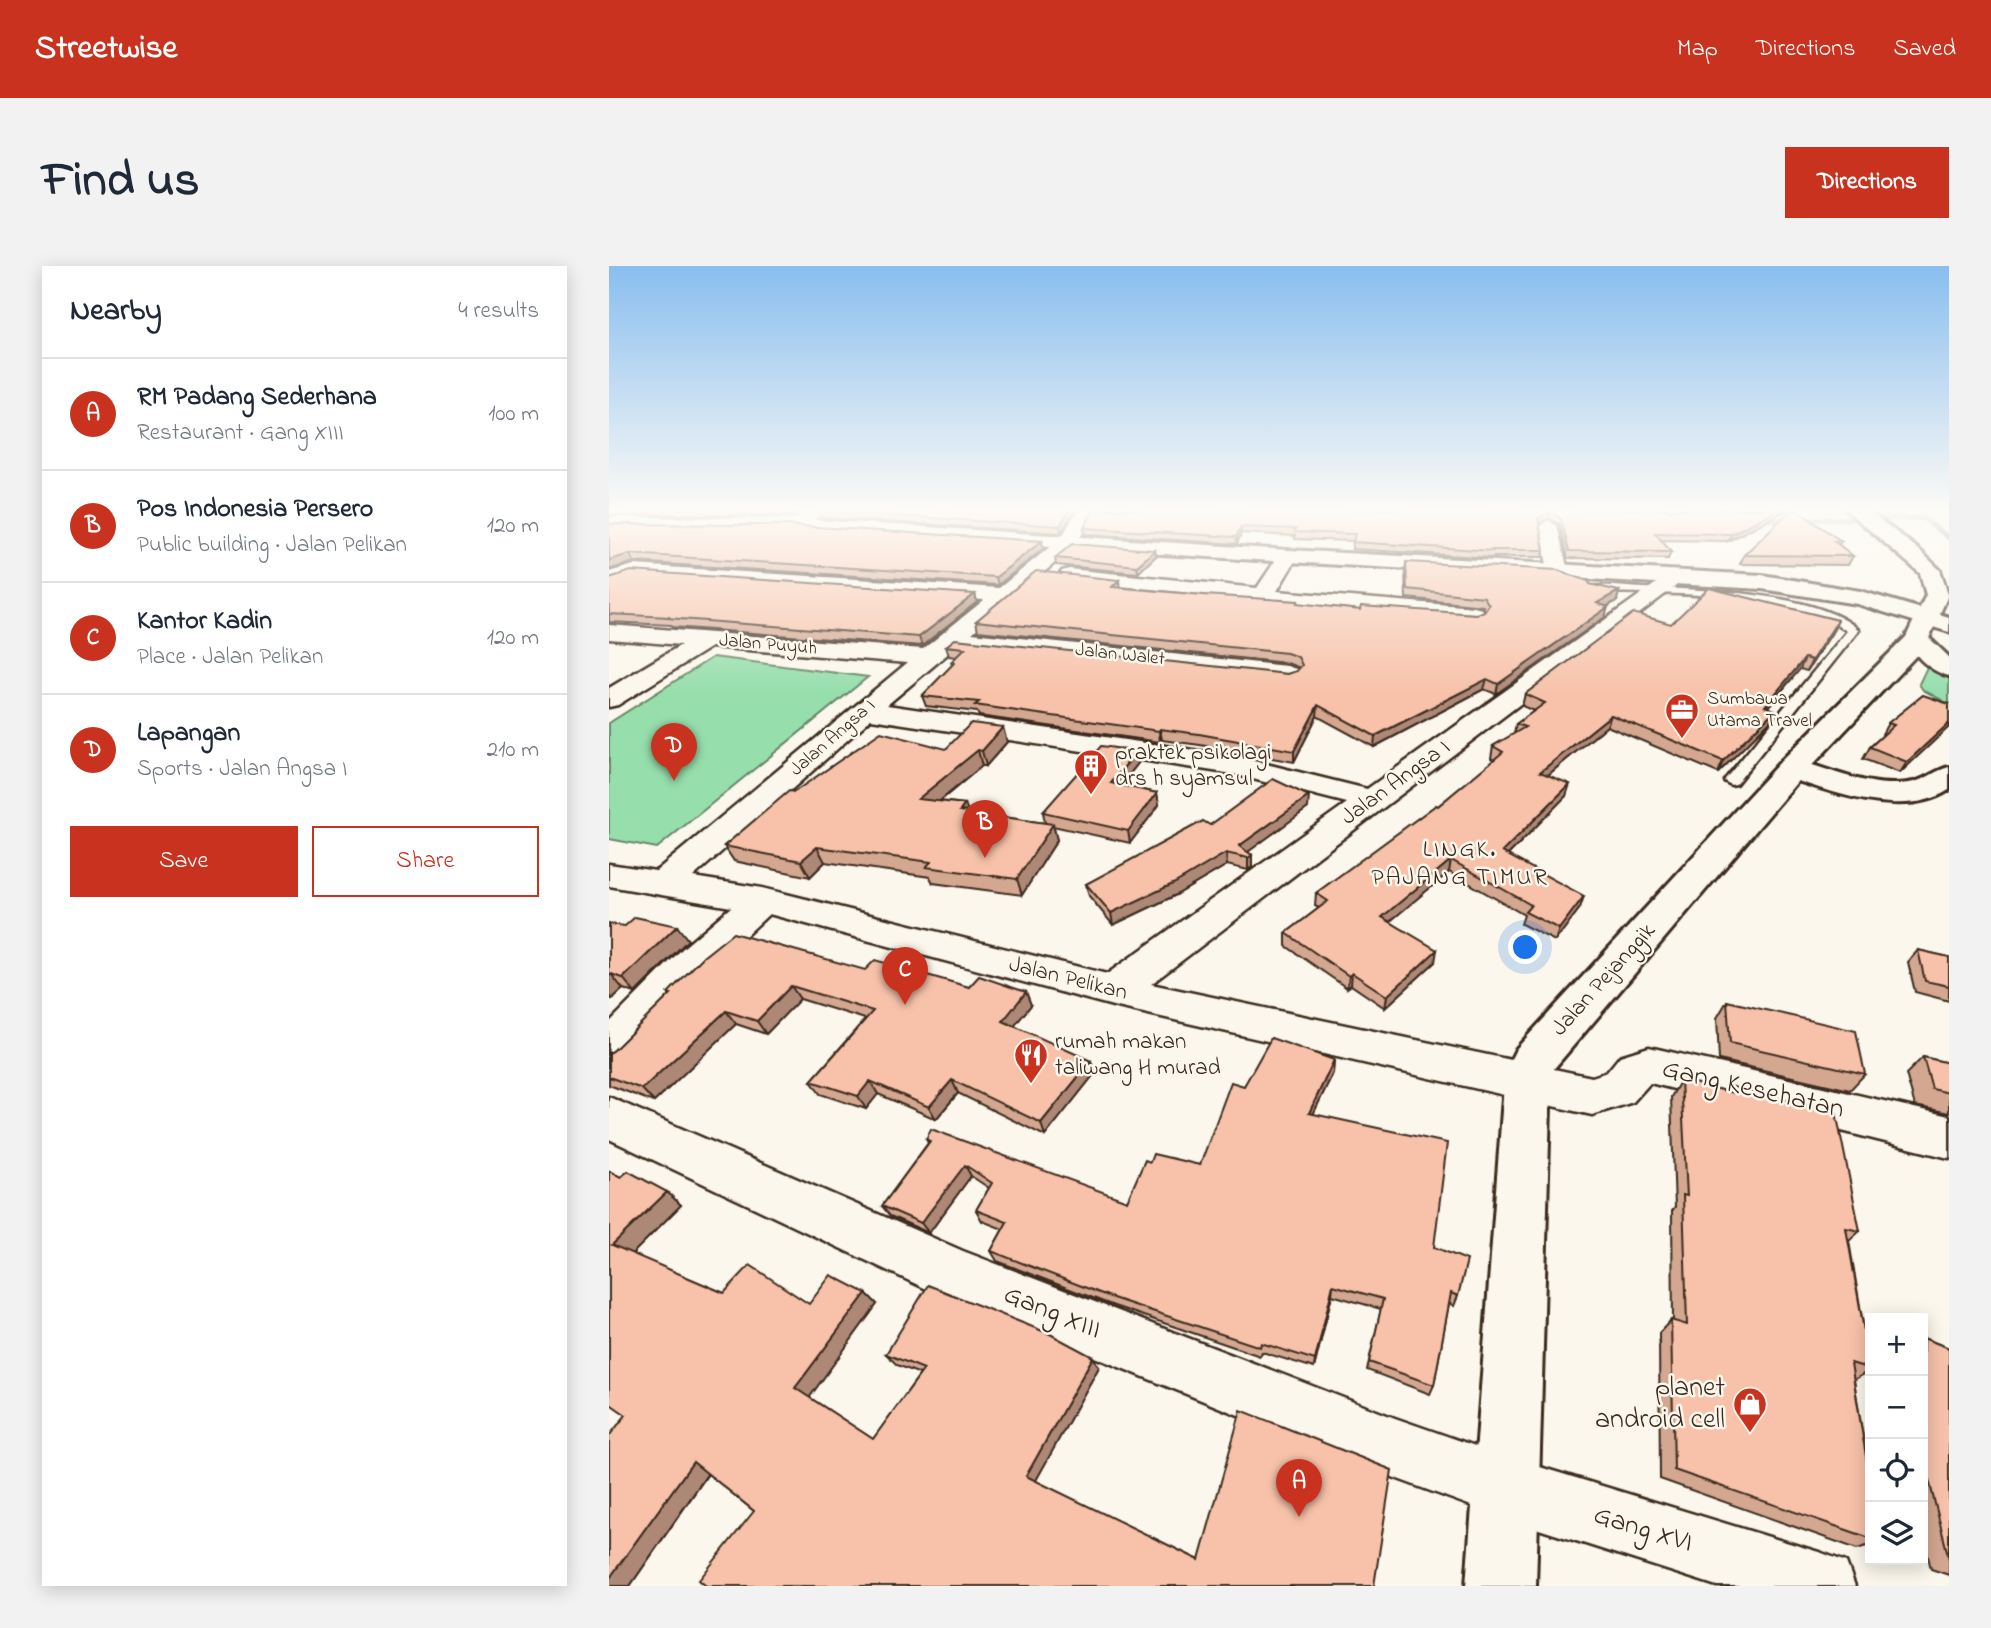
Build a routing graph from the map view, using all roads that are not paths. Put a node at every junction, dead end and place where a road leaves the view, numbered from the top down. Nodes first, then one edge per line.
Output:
1 (1033, 571) joint
2 (1279, 571) edge
3 (1563, 571) edge
4 (1929, 571) edge
5 (609, 579) edge
6 (1669, 584) junction
7 (1592, 589) edge
8 (1004, 595) junction
9 (1264, 595) junction
10 (1474, 614) edge
11 (1935, 615) edge
12 (609, 632) edge
13 (953, 638) junction
14 (706, 640) junction
15 (928, 657) junction
16 (1949, 668) edge
17 (1287, 674) edge
18 (609, 699) edge
19 (865, 710) junction
20 (1792, 768) junction
21 (1949, 776) edge
22 (1731, 781) dead end
23 (1372, 800) junction
24 (609, 875) edge
25 (663, 884) junction
26 (762, 900) junction
27 (1113, 991) junction
28 (609, 1050) edge
29 (1527, 1083) junction
30 (609, 1117) edge
31 (1949, 1137) edge
32 (1504, 1487) junction
33 (1501, 1586) edge
34 (1822, 1586) edge

1 - 8 street, Jalan Angsa I
1 - 9 street
2 - 9 street
3 - 6 main road
4 - 11 main road
5 - 8 street
6 - 7 lane
6 - 11 main road
6 - 22 lane
6 - 23 street, Jalan Angsa I
8 - 13 street, Jalan Angsa I
9 - 10 street
11 - 16 main road
11 - 20 main road, Jalan Pejanggik
12 - 14 street, Jalan Puyuh
13 - 15 street, Jalan Angsa I
13 - 17 street, Jalan Walet
14 - 15 street, Jalan Puyuh
14 - 18 street
15 - 19 street, Jalan Angsa I
19 - 23 street
19 - 25 street, Jalan Angsa I
20 - 21 main road
20 - 29 main road, Jalan Pejanggik
23 - 27 street, Jalan Angsa I
24 - 25 street, Jalan Pelikan
25 - 26 street, Jalan Pelikan
26 - 27 street, Jalan Pelikan
26 - 28 street
27 - 29 street, Jalan Pelikan
29 - 31 street, Gang Kesehatan
29 - 32 main road, Jalan Pejanggik
30 - 32 street, Gang XIII
32 - 33 main road, Jalan Pejanggik
32 - 34 street, Gang XVI

